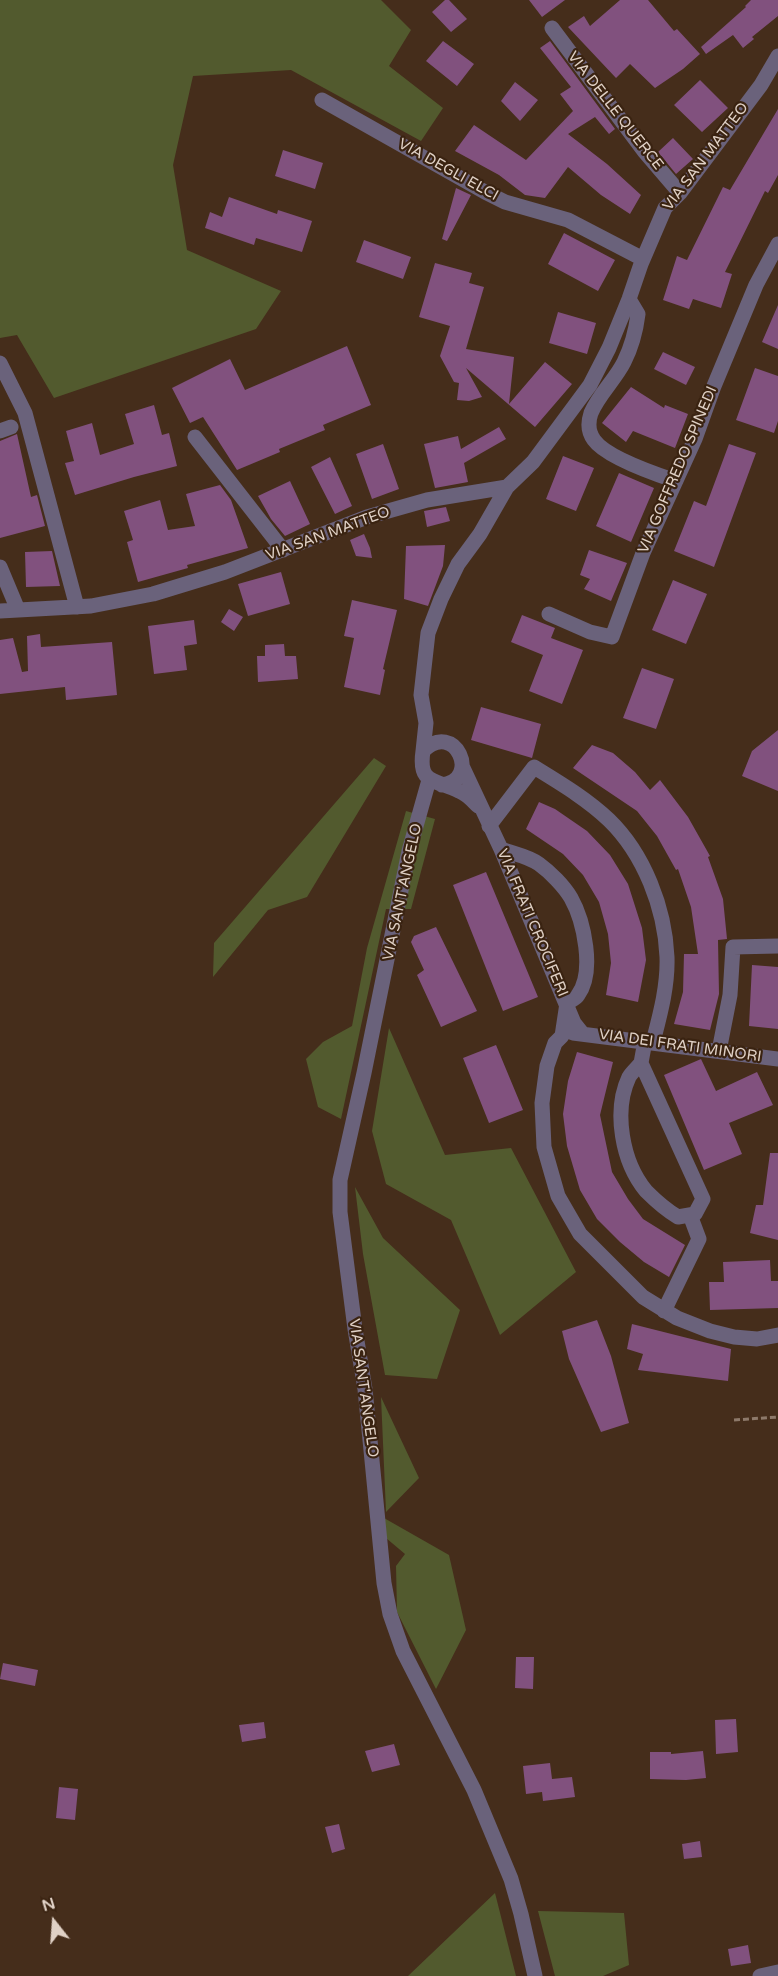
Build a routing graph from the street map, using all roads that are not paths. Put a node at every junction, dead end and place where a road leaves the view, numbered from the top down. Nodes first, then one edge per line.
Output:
1 (552, 28) dead end
2 (778, 56) edge
3 (322, 100) dead end
4 (680, 193) junction
5 (778, 244) edge
6 (643, 259) junction
7 (630, 300) junction
8 (0, 363) edge
9 (195, 437) dead end
10 (676, 481) junction
11 (507, 487) junction
12 (283, 550) junction
13 (0, 567) edge
14 (76, 607) junction
15 (18, 610) junction
16 (0, 611) edge
17 (549, 614) dead end
18 (421, 695) junction
19 (448, 742) junction
20 (423, 750) junction
21 (463, 768) junction
22 (436, 782) junction
23 (481, 808) junction
24 (489, 826) junction
25 (501, 849) junction
26 (778, 946) edge
27 (567, 1003) junction
28 (582, 1033) junction
29 (562, 1036) junction
30 (649, 1042) junction
31 (719, 1051) junction
32 (778, 1059) edge
33 (641, 1063) junction
34 (690, 1215) junction
35 (664, 1311) junction
36 (778, 1335) edge
37 (778, 1972) edge
38 (535, 1976) edge
39 (760, 1976) edge

1 - 4 street, VIA DELLE QUERCE
2 - 4 street, VIA SAN MATTEO
3 - 6 street, VIA DEGLI ELCI
4 - 6 street, VIA SAN MATTEO
5 - 10 street, VIA GOFFREDO SPINEDI
6 - 7 street, VIA SAN MATTEO
7 - 10 street
7 - 11 street, VIA SAN MATTEO
8 - 14 street
9 - 12 street
10 - 17 street, VIA GOFFREDO SPINEDI
11 - 12 street, VIA SAN MATTEO
11 - 18 street, VIA SANT'ANGELO
12 - 14 street, VIA SAN MATTEO
13 - 15 street
14 - 15 street, VIA SAN MATTEO
15 - 16 street, VIA SAN MATTEO
18 - 19 street
18 - 20 street, VIA SANT'ANGELO
19 - 20 street
19 - 21 street
20 - 22 street, VIA SANT'ANGELO
21 - 22 street
21 - 23 street, VIA FRATI CROCIFERI
22 - 23 street
22 - 38 street, VIA SANT'ANGELO
23 - 24 street, VIA FRATI CROCIFERI
24 - 25 street, VIA FRATI CROCIFERI
24 - 30 street
25 - 27 street, VIA FRATI CROCIFERI
25 - 27 street
26 - 31 street
27 - 28 street
27 - 29 street, VIA FRATI CROCIFERI
28 - 29 street, VIA DEI FRATI MINORI
28 - 30 street, VIA DEI FRATI MINORI
29 - 35 street, VIA FRATI CROCIFERI
30 - 31 street, VIA DEI FRATI MINORI
30 - 33 street
31 - 32 street, VIA DEI FRATI MINORI
33 - 34 street
33 - 34 street
34 - 35 street
35 - 36 street, VIA FRATI CROCIFERI
37 - 39 street

